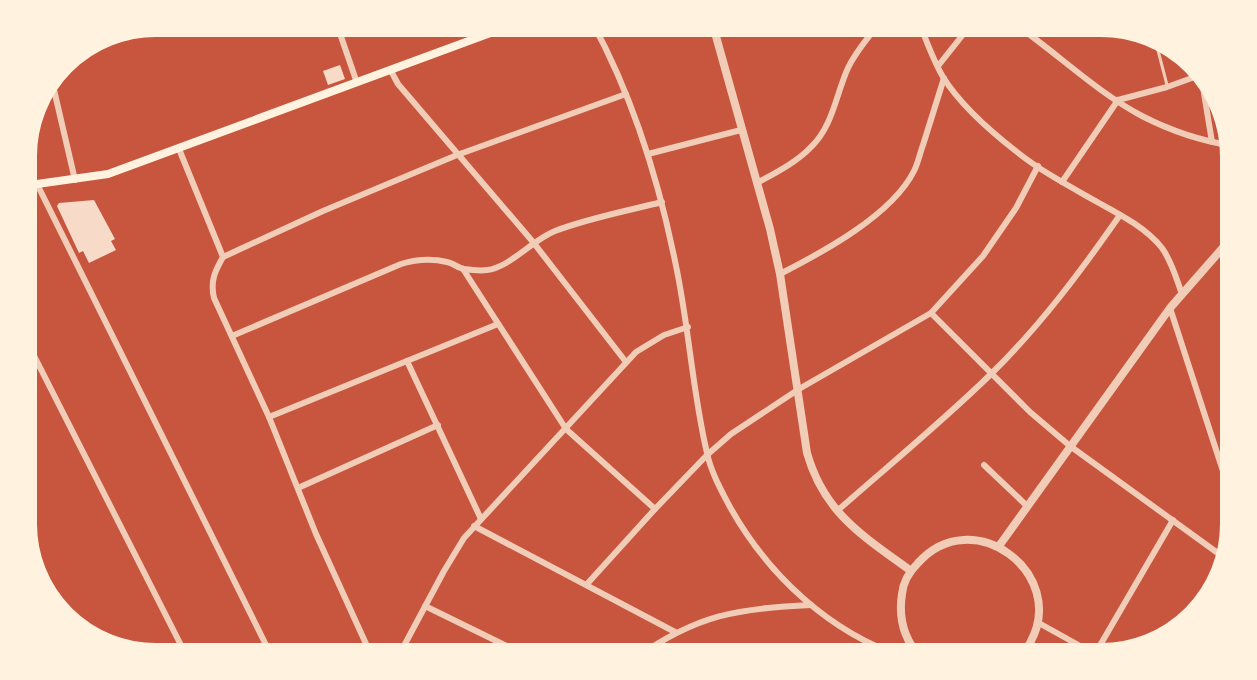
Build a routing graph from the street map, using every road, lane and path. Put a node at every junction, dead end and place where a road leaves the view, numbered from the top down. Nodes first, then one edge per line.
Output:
1 (340, 33) edge
2 (491, 33) edge
3 (598, 33) edge
4 (715, 33) edge
5 (722, 33) edge
6 (872, 33) edge
7 (924, 33) edge
8 (964, 33) edge
9 (1027, 33) edge
10 (716, 36) junction
11 (1157, 46) edge
12 (938, 66) junction
13 (391, 71) junction
14 (1195, 77) edge
15 (944, 78) junction
16 (357, 83) junction
17 (1167, 87) junction
18 (1204, 88) edge
19 (54, 89) edge
20 (626, 94) junction
21 (1118, 100) junction
22 (741, 130) junction
23 (1212, 142) junction
24 (1223, 144) edge
25 (179, 149) junction
26 (648, 153) junction
27 (457, 154) junction
28 (1038, 166) junction
29 (75, 180) junction
30 (1062, 182) junction
31 (757, 183) junction
32 (37, 184) junction
33 (33, 185) edge
34 (662, 202) junction
35 (1120, 215) junction
36 (533, 242) junction
37 (1223, 248) joint
38 (1224, 252) edge
39 (223, 256) junction
40 (463, 269) junction
41 (780, 274) junction
42 (1182, 294) junction
43 (1170, 308) junction
44 (931, 313) junction
45 (498, 324) junction
46 (688, 327) junction
47 (232, 336) junction
48 (33, 354) edge
49 (407, 361) junction
50 (626, 362) junction
51 (992, 373) junction
52 (799, 389) junction
53 (269, 417) junction
54 (438, 425) junction
55 (566, 429) junction
56 (1070, 446) junction
57 (707, 455) junction
58 (984, 465) dead end
59 (1224, 474) edge
60 (298, 488) junction
61 (1027, 506) junction
62 (655, 509) junction
63 (837, 511) junction
64 (481, 519) junction
65 (1173, 520) junction
66 (474, 526) junction
67 (999, 546) junction
68 (1220, 555) edge
69 (911, 571) junction
70 (586, 584) junction
71 (811, 604) junction
72 (425, 606) junction
73 (1037, 622) junction
74 (675, 632) junction
75 (866, 642) junction
76 (182, 647) edge
77 (267, 647) edge
78 (368, 647) edge
79 (403, 647) edge
80 (509, 647) edge
81 (652, 647) edge
82 (866, 647) edge
83 (879, 647) edge
84 (911, 647) edge
85 (1027, 647) edge
86 (1082, 647) edge
87 (1103, 647) edge

1 - 16 street
2 - 13 main road
3 - 20 street
4 - 10 street
5 - 10 street
6 - 31 street
7 - 12 street
8 - 12 street
9 - 21 street
10 - 22 street
11 - 17 lane
12 - 15 street
13 - 16 main road
13 - 27 street
14 - 17 street
15 - 28 street
15 - 41 street
16 - 25 main road
17 - 21 street
18 - 23 street
19 - 29 street
20 - 26 street
20 - 27 street
21 - 23 street
21 - 30 street
22 - 26 street
22 - 31 street
23 - 24 street
25 - 29 main road
25 - 39 street
26 - 34 street
27 - 36 street
27 - 39 street
28 - 30 street
28 - 44 street
29 - 32 main road
30 - 35 street
31 - 41 street
32 - 33 main road
32 - 77 street
34 - 36 street
34 - 46 street
35 - 42 street
35 - 51 street
36 - 40 street
36 - 50 street
37 - 38 street
37 - 42 street
39 - 47 street
40 - 45 street
40 - 47 street
41 - 52 street
42 - 43 street
43 - 56 street
43 - 59 street
44 - 51 street
44 - 52 street
45 - 49 street
45 - 55 street
46 - 50 street
46 - 57 street
47 - 53 street
48 - 76 street
49 - 53 street
49 - 54 street
50 - 55 street
51 - 56 street
51 - 63 street
52 - 57 street
52 - 63 street
53 - 60 street
54 - 60 street
54 - 64 street
55 - 62 street
55 - 64 street
56 - 61 street
56 - 65 street
57 - 62 street
57 - 71 street
58 - 61 street
60 - 78 street
61 - 67 street
62 - 70 street
63 - 69 street
64 - 66 street
65 - 68 street
65 - 87 street
66 - 70 street
66 - 72 street
67 - 69 street
67 - 73 street
69 - 84 street
70 - 74 street
71 - 74 street
71 - 75 street
72 - 79 street
72 - 80 street
73 - 85 street
73 - 86 street
74 - 81 street
75 - 82 street
75 - 83 street

